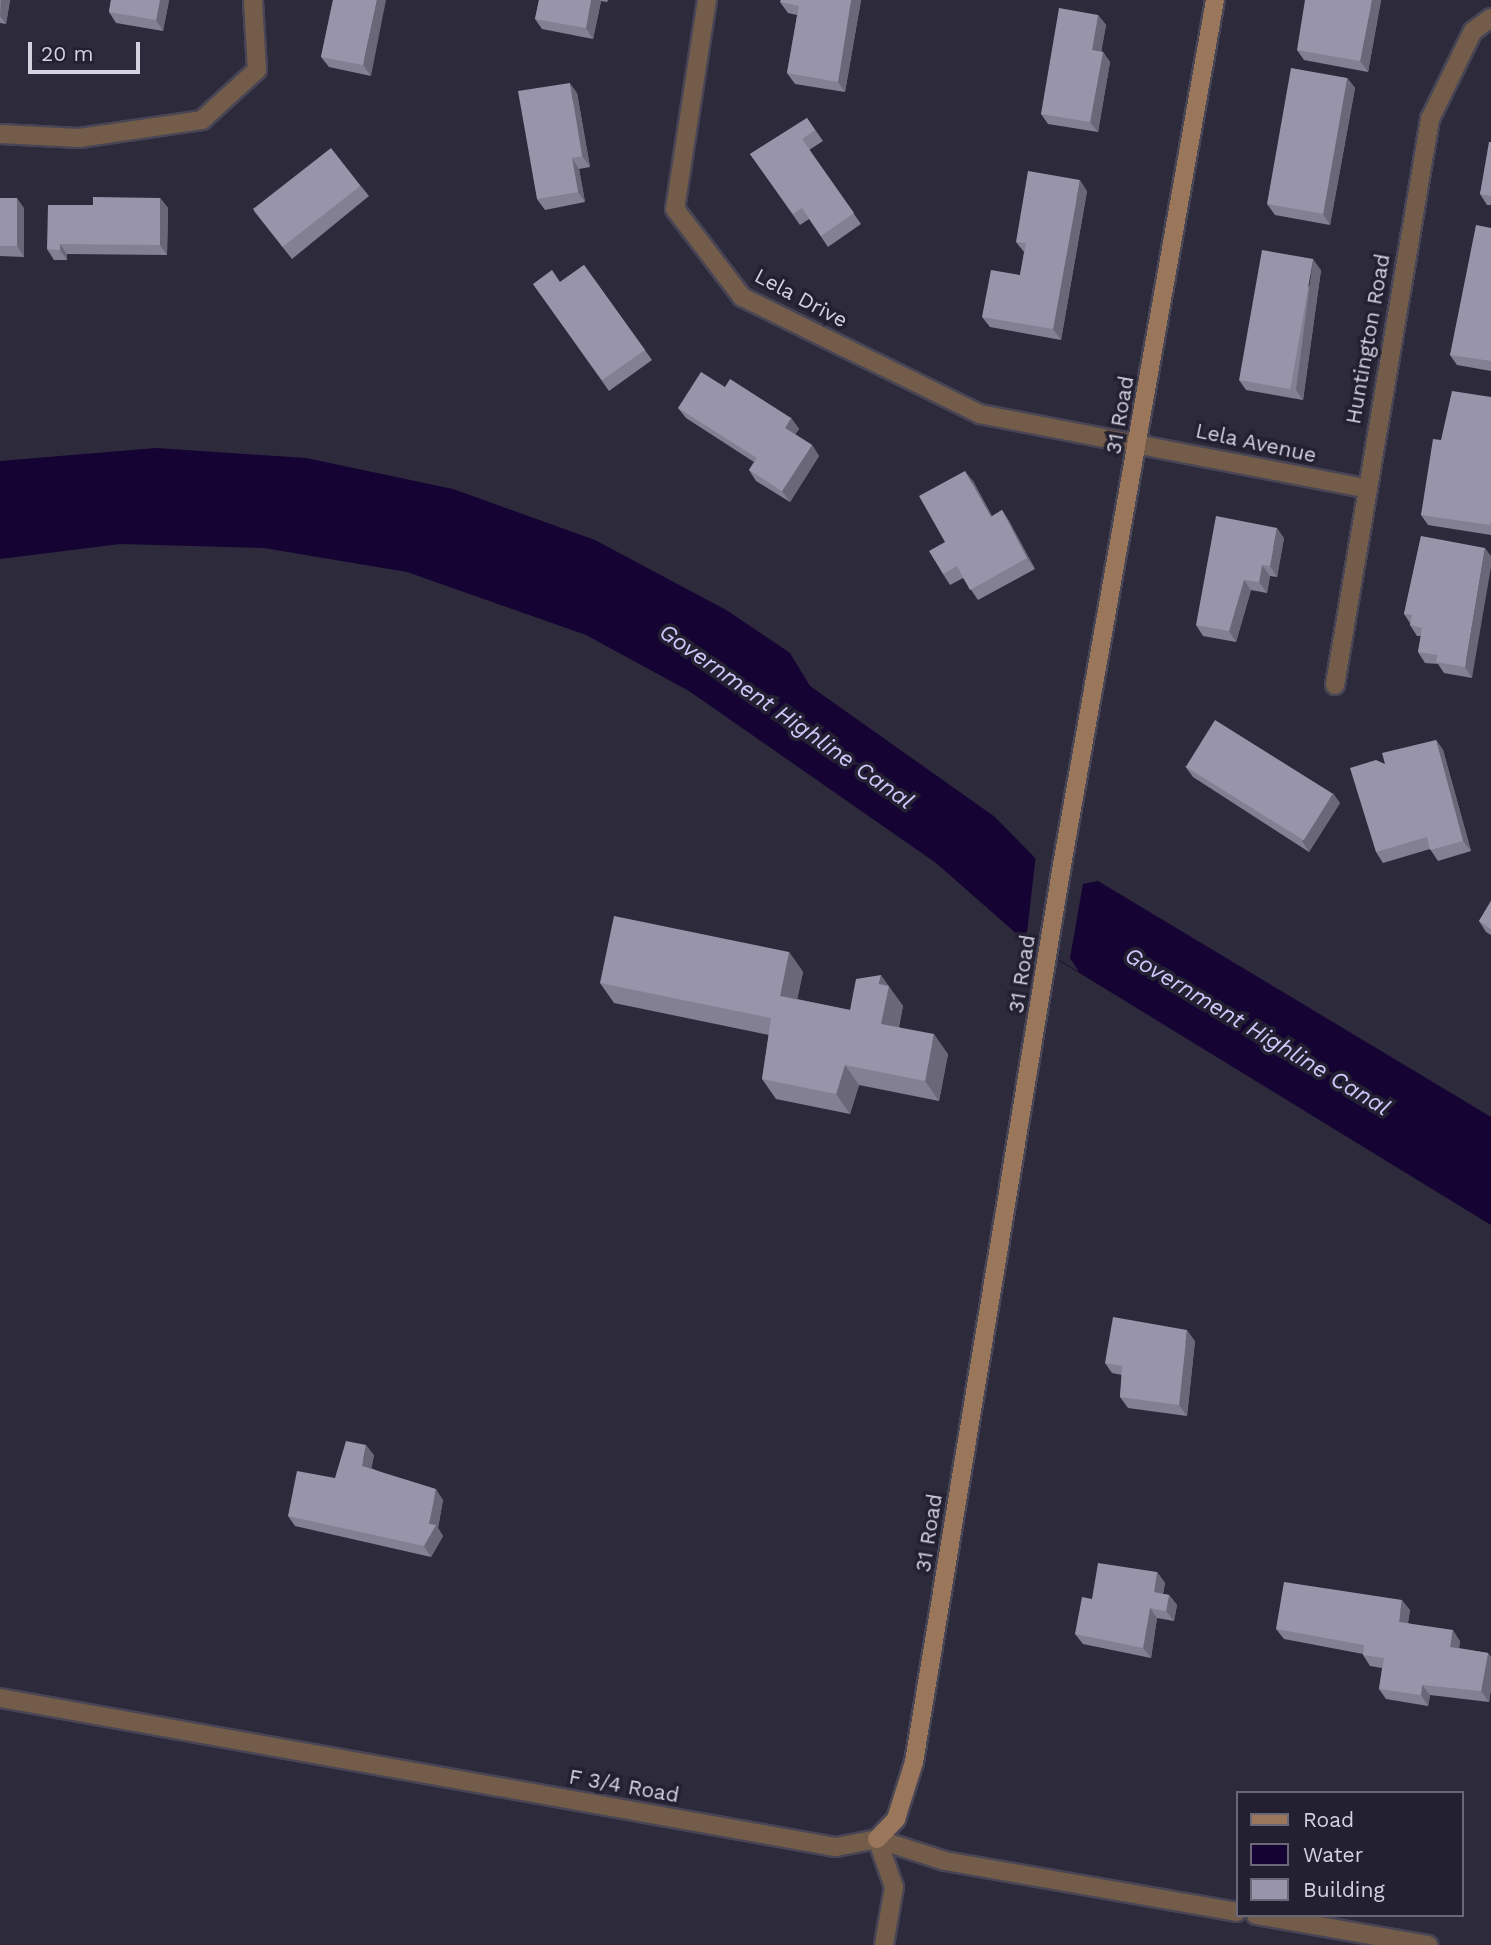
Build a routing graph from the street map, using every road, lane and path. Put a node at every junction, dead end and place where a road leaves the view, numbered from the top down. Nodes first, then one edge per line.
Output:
1 (253, 0) edge
2 (707, 0) edge
3 (1215, 0) edge
4 (1491, 18) edge
5 (0, 134) edge
6 (1139, 442) junction
7 (1365, 488) junction
8 (1335, 685) dead end
9 (0, 1698) edge
10 (877, 1839) junction
11 (1236, 1912) edge
12 (1267, 1917) edge
13 (884, 1945) edge
14 (1428, 1945) edge

1 - 5 street
2 - 6 street, Lela Drive
3 - 6 street, 31 Road
4 - 7 street, Huntington Road
6 - 7 street, Lela Avenue
6 - 10 street, 31 Road
7 - 8 street, Huntington Road
9 - 10 street, F 3/4 Road
10 - 11 street, F 3/4 Road
10 - 13 street
12 - 14 street

